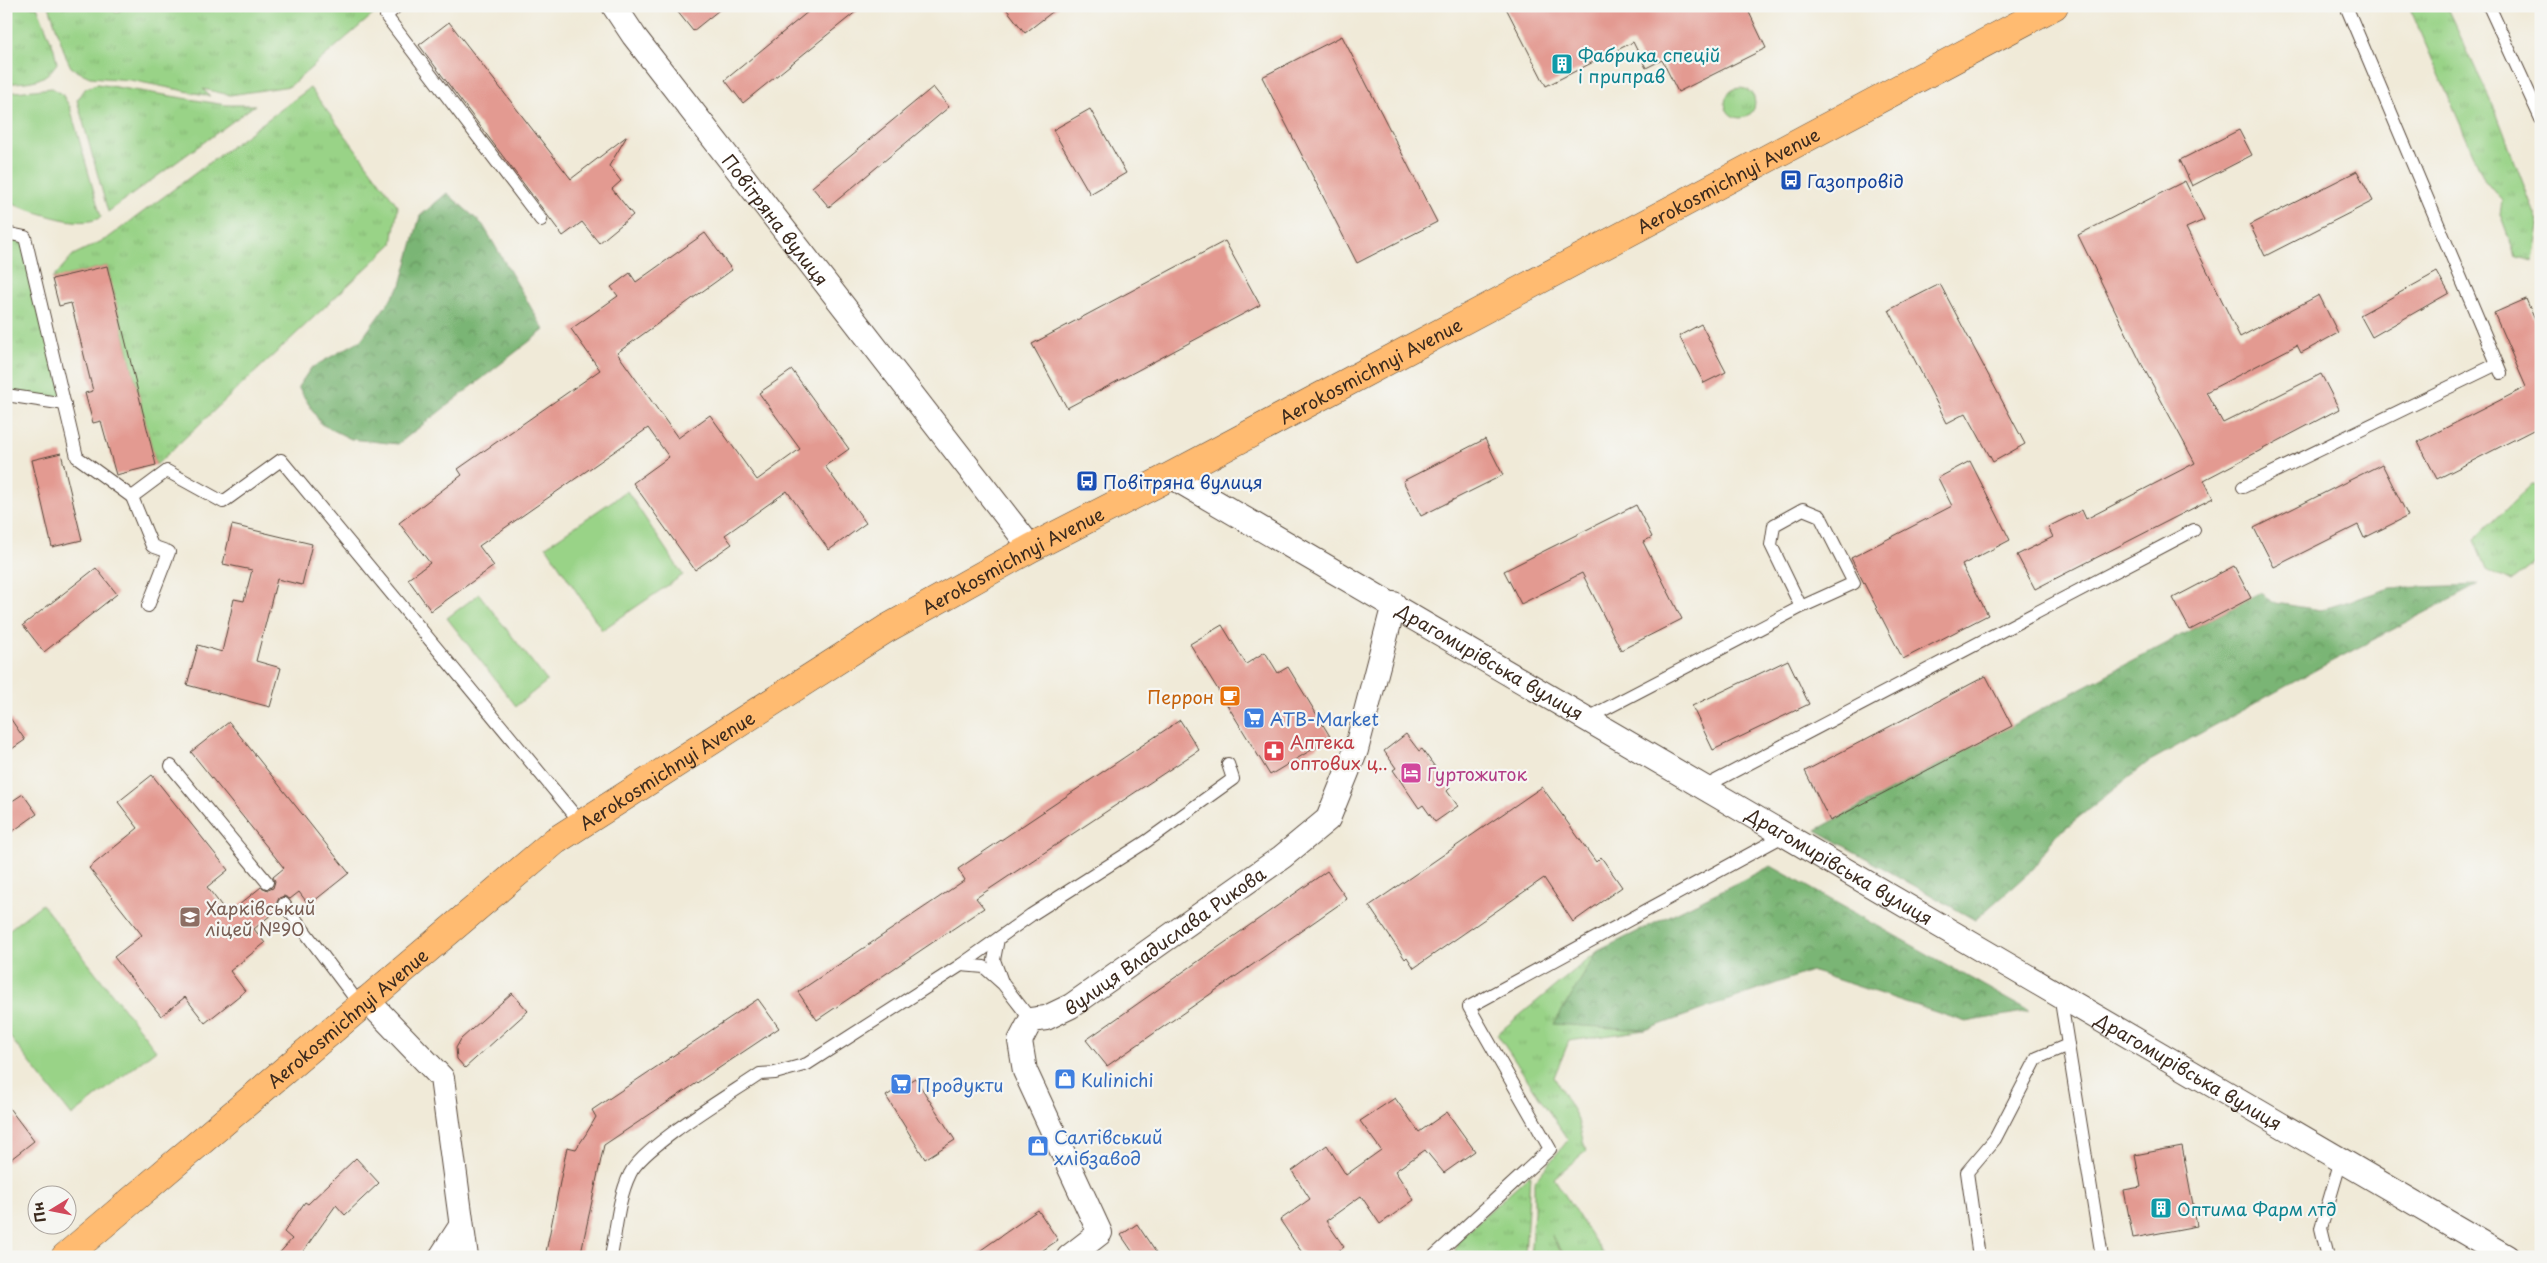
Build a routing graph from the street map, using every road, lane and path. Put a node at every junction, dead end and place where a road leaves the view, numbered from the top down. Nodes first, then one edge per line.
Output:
1 (397, 6) edge
2 (614, 6) edge
3 (2054, 6) edge
4 (2346, 6) edge
5 (2489, 6) edge
6 (2541, 119) edge
7 (541, 220) dead end
8 (6, 233) edge
9 (6, 395) edge
10 (65, 404) junction
11 (1171, 476) junction
12 (2243, 487) dead end
13 (132, 496) junction
14 (2194, 530) dead end
15 (1031, 548) junction
16 (1394, 604) junction
17 (148, 606) dead end
18 (1801, 607) junction
19 (1586, 719) junction
20 (1228, 764) dead end
21 (171, 766) dead end
22 (1704, 787) junction
23 (582, 824) junction
24 (1785, 835) junction
25 (267, 882) dead end
26 (284, 904) dead end
27 (998, 939) junction
28 (961, 965) junction
29 (1003, 984) junction
30 (2060, 995) junction
31 (363, 1002) junction
32 (1031, 1020) junction
33 (2068, 1045) junction
34 (2341, 1160) junction
35 (461, 1226) junction
36 (65, 1257) edge
37 (441, 1257) edge
38 (466, 1257) edge
39 (611, 1257) edge
40 (1069, 1257) edge
41 (1433, 1257) edge
42 (1979, 1257) edge
43 (2102, 1257) edge
44 (2328, 1257) edge
45 (2507, 1257) edge

1 - 7 lane
2 - 15 street, Повітряна вулиця
3 - 11 highway, Aerokosmichnyi Avenue
4 - 12 lane
5 - 6 lane
8 - 10 lane
9 - 10 lane
10 - 13 lane
11 - 15 highway, Aerokosmichnyi Avenue
11 - 16 street, Драгомирівська вулиця
13 - 17 lane
13 - 23 lane
14 - 22 lane
15 - 23 highway, Aerokosmichnyi Avenue
16 - 19 street, Драгомирівська вулиця
16 - 32 street, вулиця Владислава Рикова
18 - 18 lane
18 - 19 lane
19 - 22 street, Драгомирівська вулиця
20 - 27 lane
21 - 25 lane
22 - 24 street, Драгомирівська вулиця
23 - 31 highway, Aerokosmichnyi Avenue
24 - 30 street, Драгомирівська вулиця
24 - 41 lane
26 - 31 lane
27 - 28 lane
27 - 29 lane
28 - 29 lane
28 - 39 lane
29 - 32 lane
30 - 33 lane
30 - 34 street, Драгомирівська вулиця
31 - 35 street
31 - 36 highway, Aerokosmichnyi Avenue
32 - 40 street
33 - 42 lane
33 - 43 lane
34 - 44 lane
34 - 45 street, Драгомирівська вулиця
35 - 37 street
35 - 38 street

